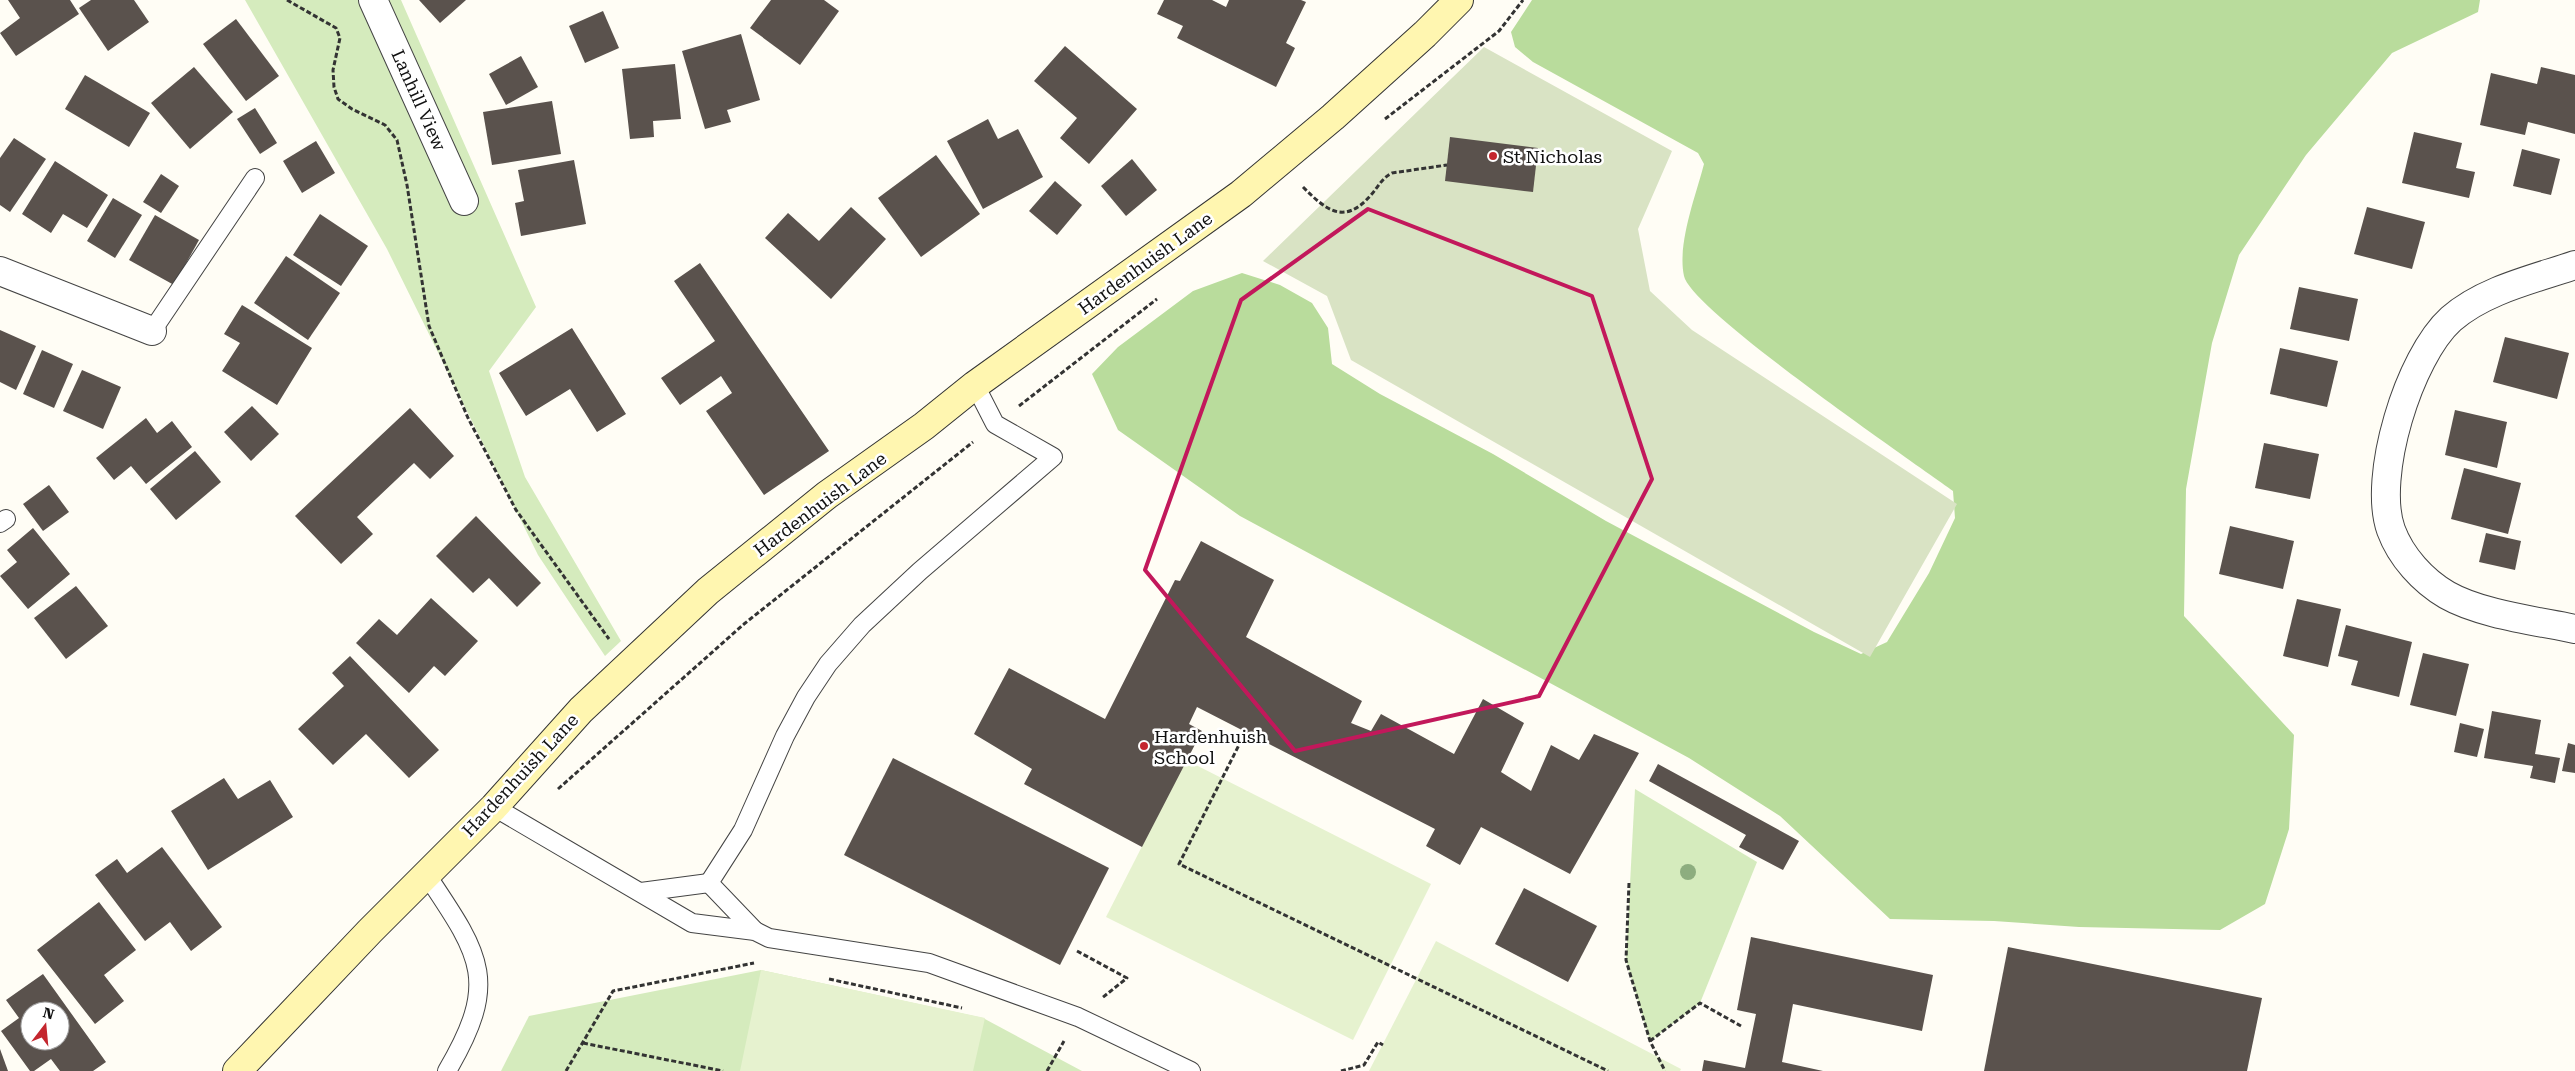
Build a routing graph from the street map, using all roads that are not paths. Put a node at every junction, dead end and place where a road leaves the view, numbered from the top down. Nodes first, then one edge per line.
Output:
1 (373, 0) edge
2 (1459, 0) edge
3 (256, 178) dead end
4 (464, 201) dead end
5 (2575, 265) edge
6 (0, 271) edge
7 (152, 331) joint
8 (975, 385) junction
9 (2575, 629) edge
10 (494, 807) junction
11 (426, 874) junction
12 (709, 883) junction
13 (640, 892) junction
14 (755, 931) junction
15 (237, 1071) edge
16 (447, 1071) edge
17 (1192, 1071) edge

1 - 4 street, Lanhill View
2 - 8 main road, Hardenhuish Lane
3 - 7 lane
5 - 9 street
6 - 7 street
8 - 10 main road, Hardenhuish Lane
8 - 12 lane
10 - 11 main road, Hardenhuish Lane
10 - 13 lane
11 - 15 main road, Hardenhuish Lane
11 - 16 lane
12 - 13 lane
12 - 14 lane
13 - 14 lane
14 - 17 lane

